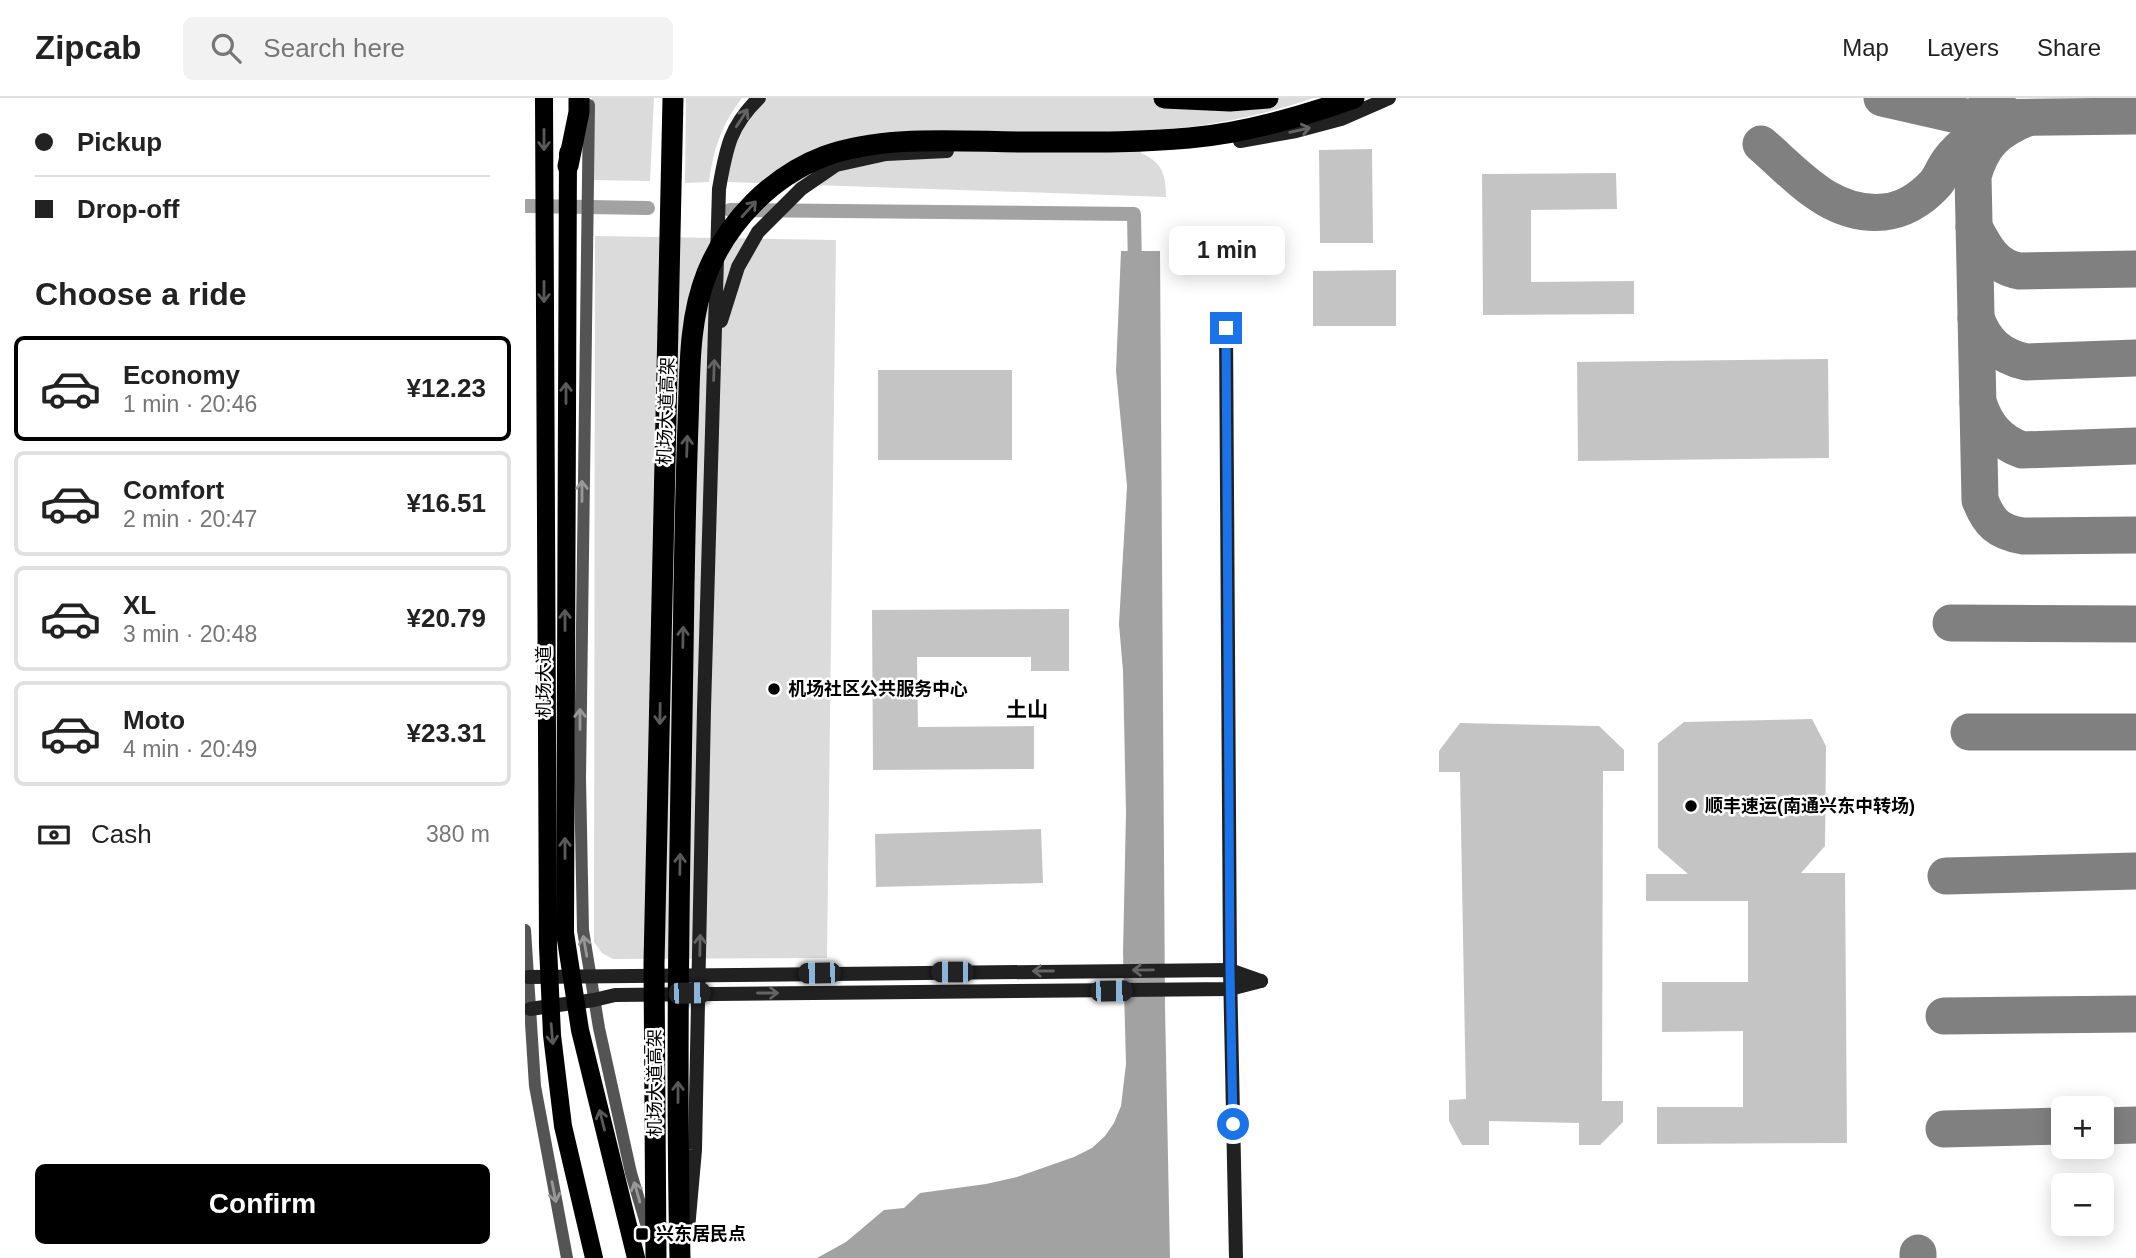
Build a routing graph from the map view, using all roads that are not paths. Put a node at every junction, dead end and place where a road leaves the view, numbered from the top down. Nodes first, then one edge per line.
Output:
1 (544, 98) edge
2 (569, 98) edge
3 (579, 98) edge
4 (589, 98) edge
5 (659, 98) edge
6 (673, 98) edge
7 (759, 98) edge
8 (1164, 98) edge
9 (1268, 98) edge
10 (1354, 98) edge
11 (1389, 98) edge
12 (567, 173) junction
13 (670, 313) junction
14 (1226, 328) dead end
15 (715, 343) junction
16 (525, 930) edge
17 (1230, 970) junction
18 (527, 977) junction
19 (549, 978) junction
20 (571, 978) junction
21 (591, 978) junction
22 (1230, 989) junction
23 (594, 1000) junction
24 (575, 1003) junction
25 (551, 1006) junction
26 (530, 1009) junction
27 (567, 1258) edge
28 (594, 1258) edge
29 (636, 1258) edge
30 (656, 1258) edge
31 (683, 1258) edge
32 (1235, 1258) edge

1 -> 19 main road, 机场大道
2 - 12 main road, 机场大道
3 - 12 highway
21 -> 4 street
5 - 13 highway
6 - 13 highway, 机场大道高架
15 -> 7 street
8 - 9 highway
31 -> 10 highway, 机场大道高架
15 -> 11 street
20 -> 12 main road, 机场大道
13 -> 30 highway, 机场大道高架
14 - 17 street
31 -> 15 street
16 - 18 street
17 -> 21 street
17 - 22 street
17 - 22 street
18 - 19 street
18 - 26 street
19 - 20 street
19 - 25 main road, 机场大道
20 - 21 street
20 - 24 main road, 机场大道
21 - 23 street
23 -> 22 street
22 - 32 street
23 - 24 street
30 -> 23 street
24 - 25 street
29 -> 24 main road, 机场大道
25 - 26 street
25 -> 28 main road, 机场大道
26 -> 27 street

